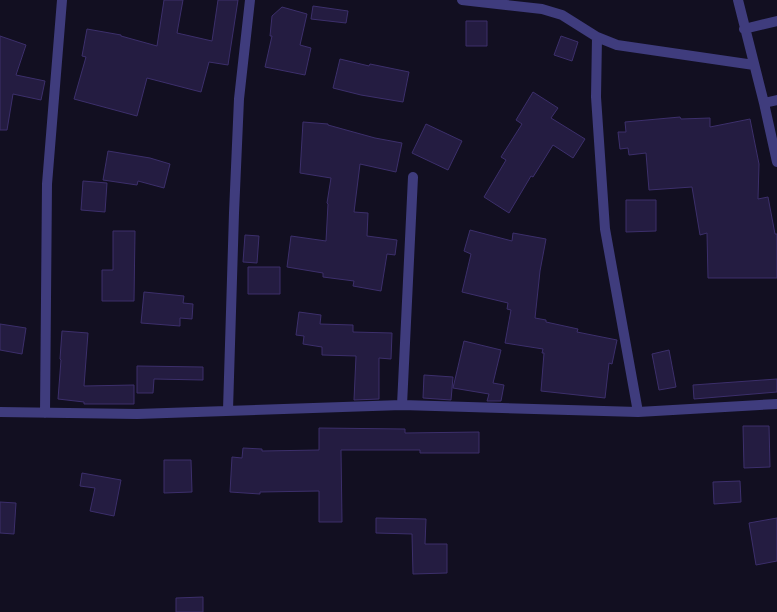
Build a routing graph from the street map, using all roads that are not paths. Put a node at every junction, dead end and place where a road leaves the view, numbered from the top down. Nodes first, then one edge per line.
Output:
1 (62, 0) edge
2 (250, 0) edge
3 (462, 0) edge
4 (738, 0) edge
5 (777, 21) edge
6 (744, 29) junction
7 (597, 37) junction
8 (754, 65) junction
9 (777, 100) edge
10 (764, 103) junction
11 (777, 162) edge
12 (413, 177) dead end
13 (777, 404) edge
14 (402, 405) junction
15 (228, 410) junction
16 (0, 412) edge
17 (638, 412) junction
18 (45, 413) junction

1 - 18 street
2 - 15 street
3 - 7 street
4 - 6 street
5 - 6 street
6 - 8 street
7 - 8 street
7 - 17 street
8 - 10 street
9 - 10 street
10 - 11 street
12 - 14 street
13 - 17 street
14 - 15 street
14 - 17 street
15 - 18 street
16 - 18 street

